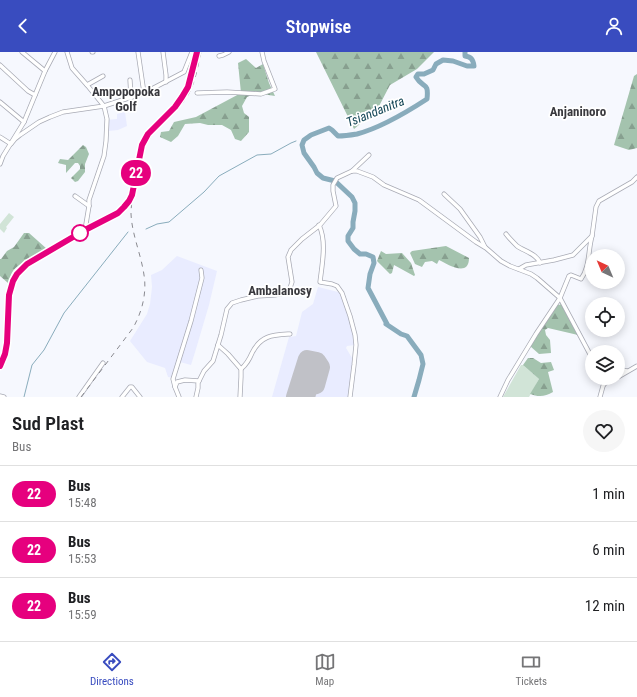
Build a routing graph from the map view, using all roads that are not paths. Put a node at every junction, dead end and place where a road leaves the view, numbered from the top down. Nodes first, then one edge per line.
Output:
1 (22, 52) edge
2 (56, 52) edge
3 (67, 52) edge
4 (138, 52) edge
5 (163, 52) edge
6 (192, 52) edge
7 (197, 52) edge
8 (229, 52) edge
9 (262, 52) edge
10 (219, 56) dead end
11 (0, 65) edge
12 (45, 71) junction
13 (103, 76) dead end
14 (130, 80) dead end
15 (166, 82) junction
16 (87, 85) junction
17 (197, 93) dead end
18 (144, 94) junction
19 (35, 95) junction
20 (131, 98) junction
21 (0, 102) edge
22 (104, 106) junction
23 (24, 122) junction
24 (0, 137) edge
25 (11, 144) junction
26 (369, 155) dead end
27 (0, 164) edge
28 (352, 171) junction
29 (637, 178) edge
30 (444, 194) dead end
31 (75, 196) dead end
32 (89, 206) junction
33 (319, 226) junction
34 (85, 230) junction
35 (506, 234) dead end
36 (592, 236) junction
37 (480, 237) junction
38 (476, 242) junction
39 (486, 248) junction
40 (540, 263) junction
41 (519, 269) junction
42 (201, 270) dead end
43 (560, 298) junction
44 (290, 334) dead end
45 (218, 345) junction
46 (586, 345) edge
47 (103, 363) dead end
48 (0, 366) edge
49 (637, 366) edge
50 (241, 369) junction
51 (625, 370) edge
52 (628, 371) junction
53 (625, 373) edge
54 (199, 381) junction
55 (604, 385) edge
56 (175, 386) junction
57 (0, 396) edge
58 (4, 397) edge
59 (79, 397) edge
60 (122, 397) edge
61 (140, 397) edge
62 (179, 397) edge
63 (196, 397) edge
64 (240, 397) edge
65 (350, 397) edge
66 (500, 397) edge
67 (600, 397) edge

1 - 12 street
2 - 12 street
3 - 16 street
4 - 18 street
5 - 15 street
6 - 15 street
7 - 34 main road
8 - 10 street
9 - 17 street
11 - 19 street
12 - 19 street
13 - 16 street
14 - 20 street
15 - 18 street
16 - 22 street
18 - 20 street
19 - 23 street
20 - 22 street
21 - 23 street
22 - 25 street
22 - 32 street
23 - 25 street
24 - 25 street
25 - 27 street
26 - 28 street
28 - 33 street
28 - 38 street
29 - 36 street
30 - 37 street
31 - 32 street
32 - 34 street
33 - 45 street
33 - 65 street
34 - 48 main road
35 - 40 street
36 - 40 street
36 - 43 street
37 - 38 street
37 - 39 street
38 - 39 street
39 - 41 street
40 - 41 street
41 - 43 street
42 - 56 street
43 - 46 street
43 - 66 street
44 - 50 street
45 - 50 street
45 - 54 street
47 - 59 street
49 - 52 street
50 - 64 street
51 - 52 street
52 - 53 street
54 - 56 street
54 - 63 street
55 - 67 street
56 - 62 street
57 - 58 street
60 - 61 street

